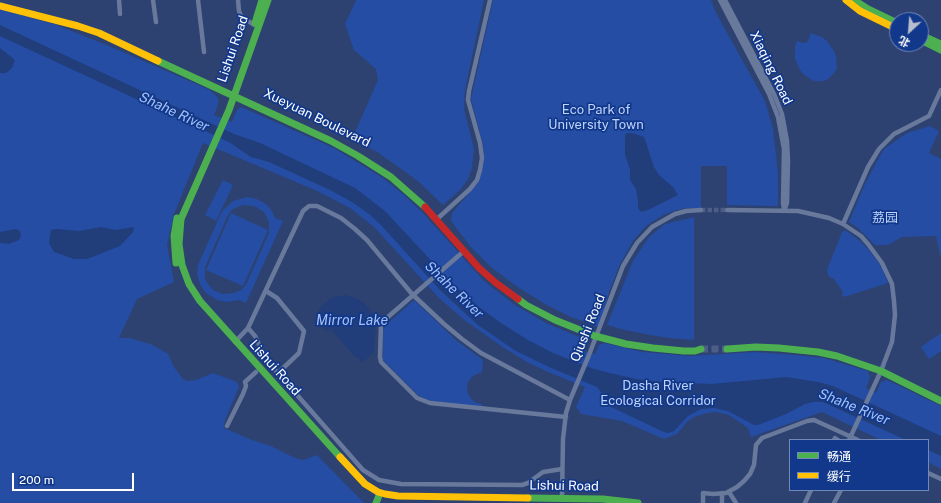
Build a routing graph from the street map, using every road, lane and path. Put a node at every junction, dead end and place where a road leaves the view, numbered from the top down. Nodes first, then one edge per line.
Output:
1 (119, 0) edge
2 (153, 0) edge
3 (198, 0) edge
4 (238, 0) edge
5 (262, 0) edge
6 (268, 0) edge
7 (490, 0) edge
8 (720, 0) edge
9 (725, 0) edge
10 (846, 0) edge
11 (854, 0) edge
12 (0, 2) edge
13 (0, 6) edge
14 (120, 14) dead end
15 (889, 19) edge
16 (156, 22) dead end
17 (254, 24) junction
18 (889, 25) edge
19 (929, 39) edge
20 (929, 44) edge
21 (941, 44) edge
22 (941, 50) edge
23 (204, 52) dead end
24 (941, 90) edge
25 (233, 93) junction
26 (211, 147) junction
27 (701, 210) tunnel mouth
28 (727, 210) tunnel mouth
29 (784, 211) junction
30 (438, 219) junction
31 (843, 224) junction
32 (464, 251) junction
33 (266, 291) junction
34 (414, 295) junction
35 (248, 328) junction
36 (597, 334) junction
37 (235, 342) junction
38 (699, 349) tunnel mouth
39 (727, 349) tunnel mouth
40 (881, 371) junction
41 (256, 372) junction
42 (278, 373) junction
43 (570, 400) junction
44 (941, 401) edge
45 (566, 417) junction
46 (227, 426) dead end
47 (850, 438) edge
48 (562, 469) junction
49 (929, 473) edge
50 (941, 479) edge
51 (811, 491) edge
52 (840, 491) edge
53 (729, 492) junction
54 (722, 493) junction
55 (378, 497) edge
56 (562, 498) junction
57 (618, 503) edge
58 (638, 503) edge
59 (703, 503) edge
60 (722, 503) edge
61 (736, 503) edge
62 (805, 503) edge
63 (834, 503) edge

1 - 14 street
2 - 16 street
3 - 23 street
4 - 17 street
5 - 17 main road, Lishui Road
6 - 25 main road, Lishui Road
7 - 30 street
8 - 29 street, Xiaqing Road
9 - 29 street, Xiaqing Road
10 - 18 main road
11 - 15 main road
12 - 25 main road, Xueyuan Boulevard
13 - 25 main road, Xueyuan Boulevard
17 - 25 main road, Lishui Road
19 - 21 main road
20 - 22 main road
24 - 31 street
25 - 26 main road, Lishui Road
25 - 30 main road, Xueyuan Boulevard
26 - 37 main road, Lishui Road
26 - 41 main road, Lishui Road
27 - 36 street, Qiushi Road
28 - 29 street
29 - 31 street
30 - 32 main road, Xueyuan Boulevard
30 - 36 main road, Xueyuan Boulevard
31 - 40 street
32 - 34 street
32 - 36 main road, Xueyuan Boulevard
33 - 34 street
33 - 35 street
33 - 42 street
34 - 43 street
34 - 45 street
35 - 37 street
35 - 42 street
36 - 38 main road, Xueyuan Boulevard
36 - 43 street, Qiushi Road
37 - 55 main road, Lishui Road
39 - 40 main road
40 - 44 main road
40 - 47 street
41 - 46 street
41 - 55 main road, Lishui Road
42 - 48 street
43 - 45 street, Qiushi Road
45 - 48 street, Qiushi Road
47 - 53 street
48 - 56 street, Qiushi Road
49 - 50 street
51 - 62 street
52 - 63 street
53 - 54 street
53 - 61 street
54 - 59 street
54 - 60 street
55 - 56 main road, Lishui Road
55 - 57 main road, Lishui Road
56 - 58 main road, Lishui Road

